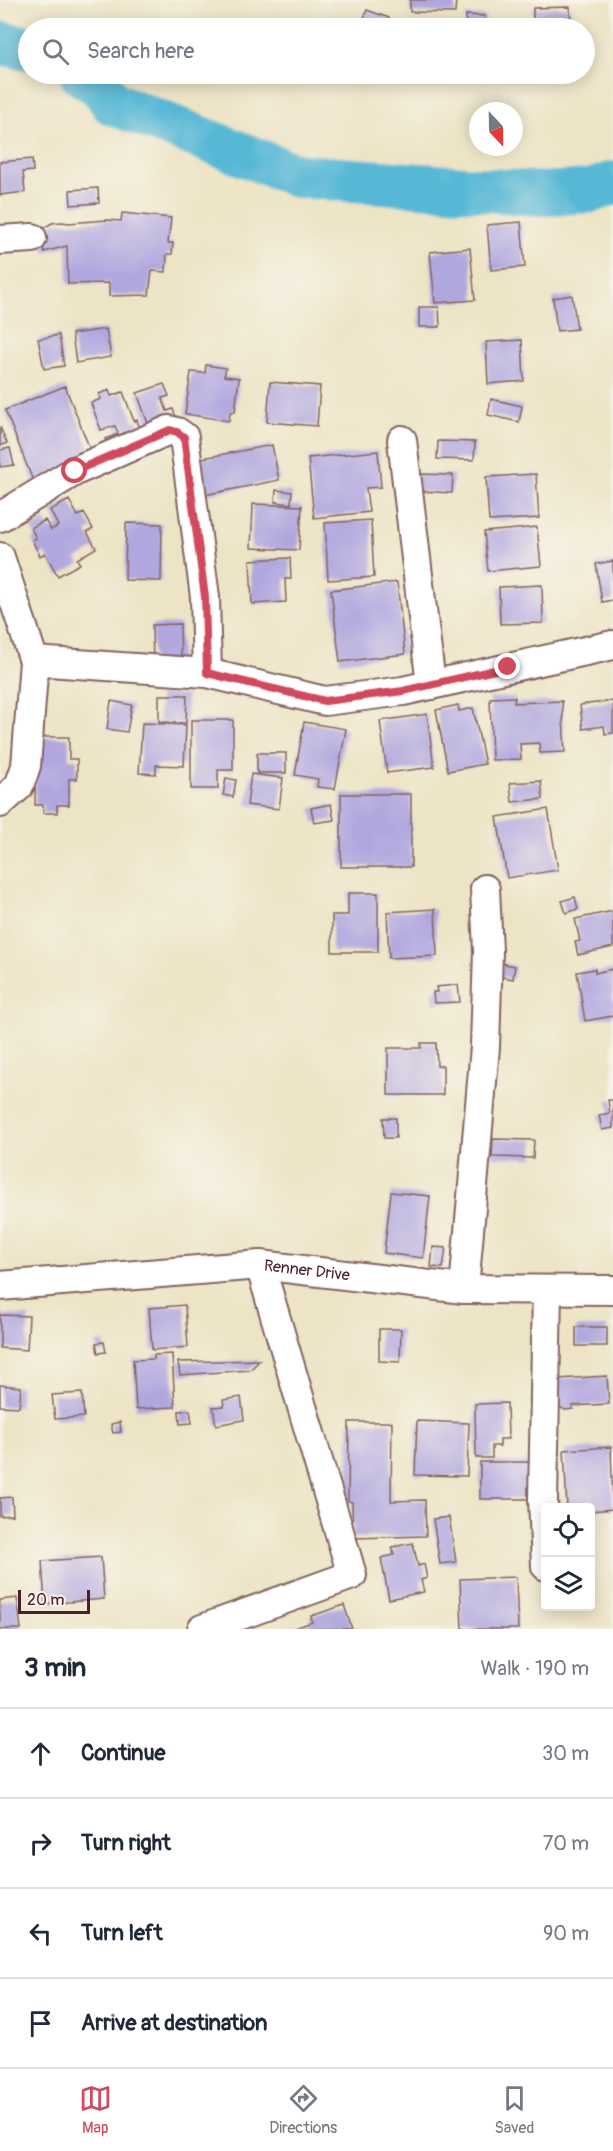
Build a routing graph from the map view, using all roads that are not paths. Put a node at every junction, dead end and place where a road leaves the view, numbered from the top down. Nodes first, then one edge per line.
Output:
1 (32, 238) dead end
2 (0, 240) edge
3 (402, 440) dead end
4 (0, 517) edge
5 (0, 557) edge
6 (613, 645) edge
7 (34, 661) junction
8 (207, 673) junction
9 (432, 685) junction
10 (0, 804) edge
11 (485, 889) dead end
12 (260, 1266) junction
13 (0, 1286) edge
14 (464, 1289) junction
15 (613, 1290) edge
16 (546, 1291) junction
17 (546, 1557) edge
18 (202, 1629) edge

1 - 2 street
3 - 9 street
4 - 8 street
5 - 7 street
6 - 9 street
7 - 8 street
7 - 10 street
8 - 9 street
11 - 14 street
12 - 13 street, Renner Drive
12 - 14 street, Renner Drive
12 - 18 street
14 - 16 street, Renner Drive
15 - 16 street, Renner Drive
16 - 17 street

